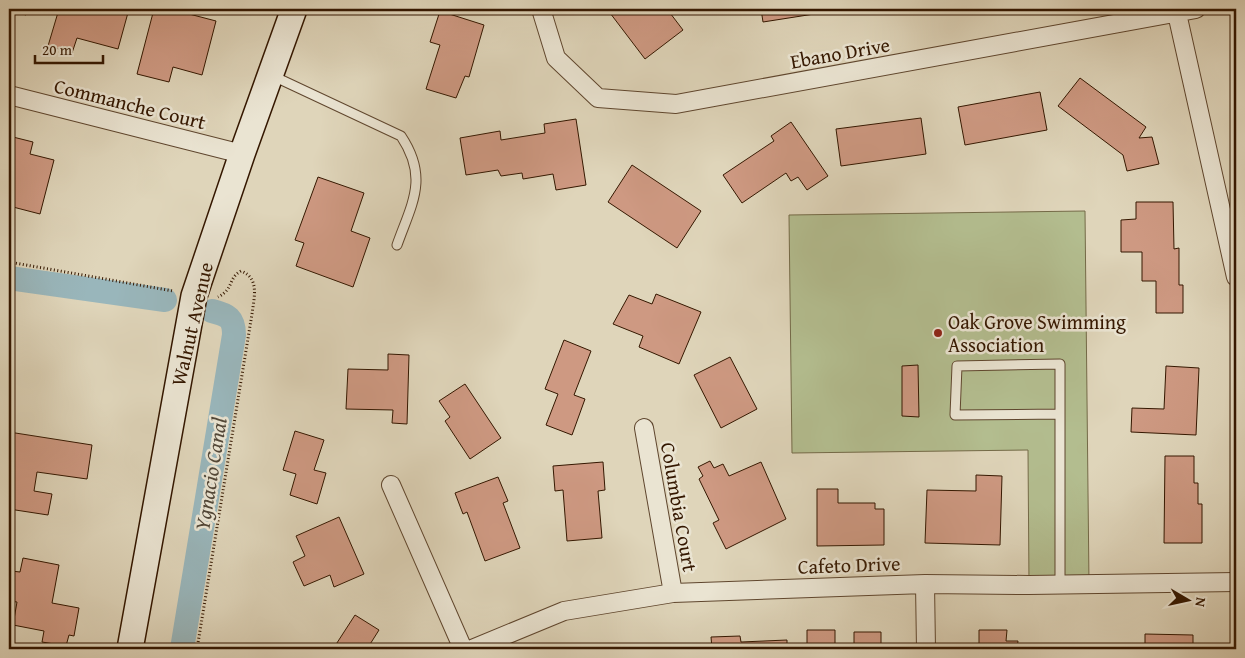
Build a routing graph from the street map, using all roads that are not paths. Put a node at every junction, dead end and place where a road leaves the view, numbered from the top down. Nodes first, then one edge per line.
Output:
1 (294, 9) edge
2 (541, 9) edge
3 (1196, 9) edge
4 (1177, 10) edge
5 (270, 75) junction
6 (9, 95) edge
7 (242, 154) junction
8 (397, 245) dead end
9 (1236, 277) edge
10 (1060, 414) junction
11 (644, 428) dead end
12 (391, 485) dead end
13 (1236, 582) edge
14 (925, 584) junction
15 (1060, 584) junction
16 (673, 593) junction
17 (130, 649) edge
18 (462, 649) edge
19 (472, 649) edge
20 (926, 649) edge

1 - 5 street, Walnut Avenue
2 - 4 street, Ebano Drive
3 - 4 street, Ebano Drive
4 - 9 street
5 - 7 street, Walnut Avenue
5 - 8 lane
6 - 7 street, Commanche Court
7 - 17 street, Walnut Avenue
10 - 10 lane
10 - 15 lane
11 - 16 street, Columbia Court
12 - 18 street
13 - 15 street, Cafeto Drive
14 - 15 street, Cafeto Drive
14 - 16 street, Cafeto Drive
14 - 20 street
16 - 19 street, Cafeto Drive

